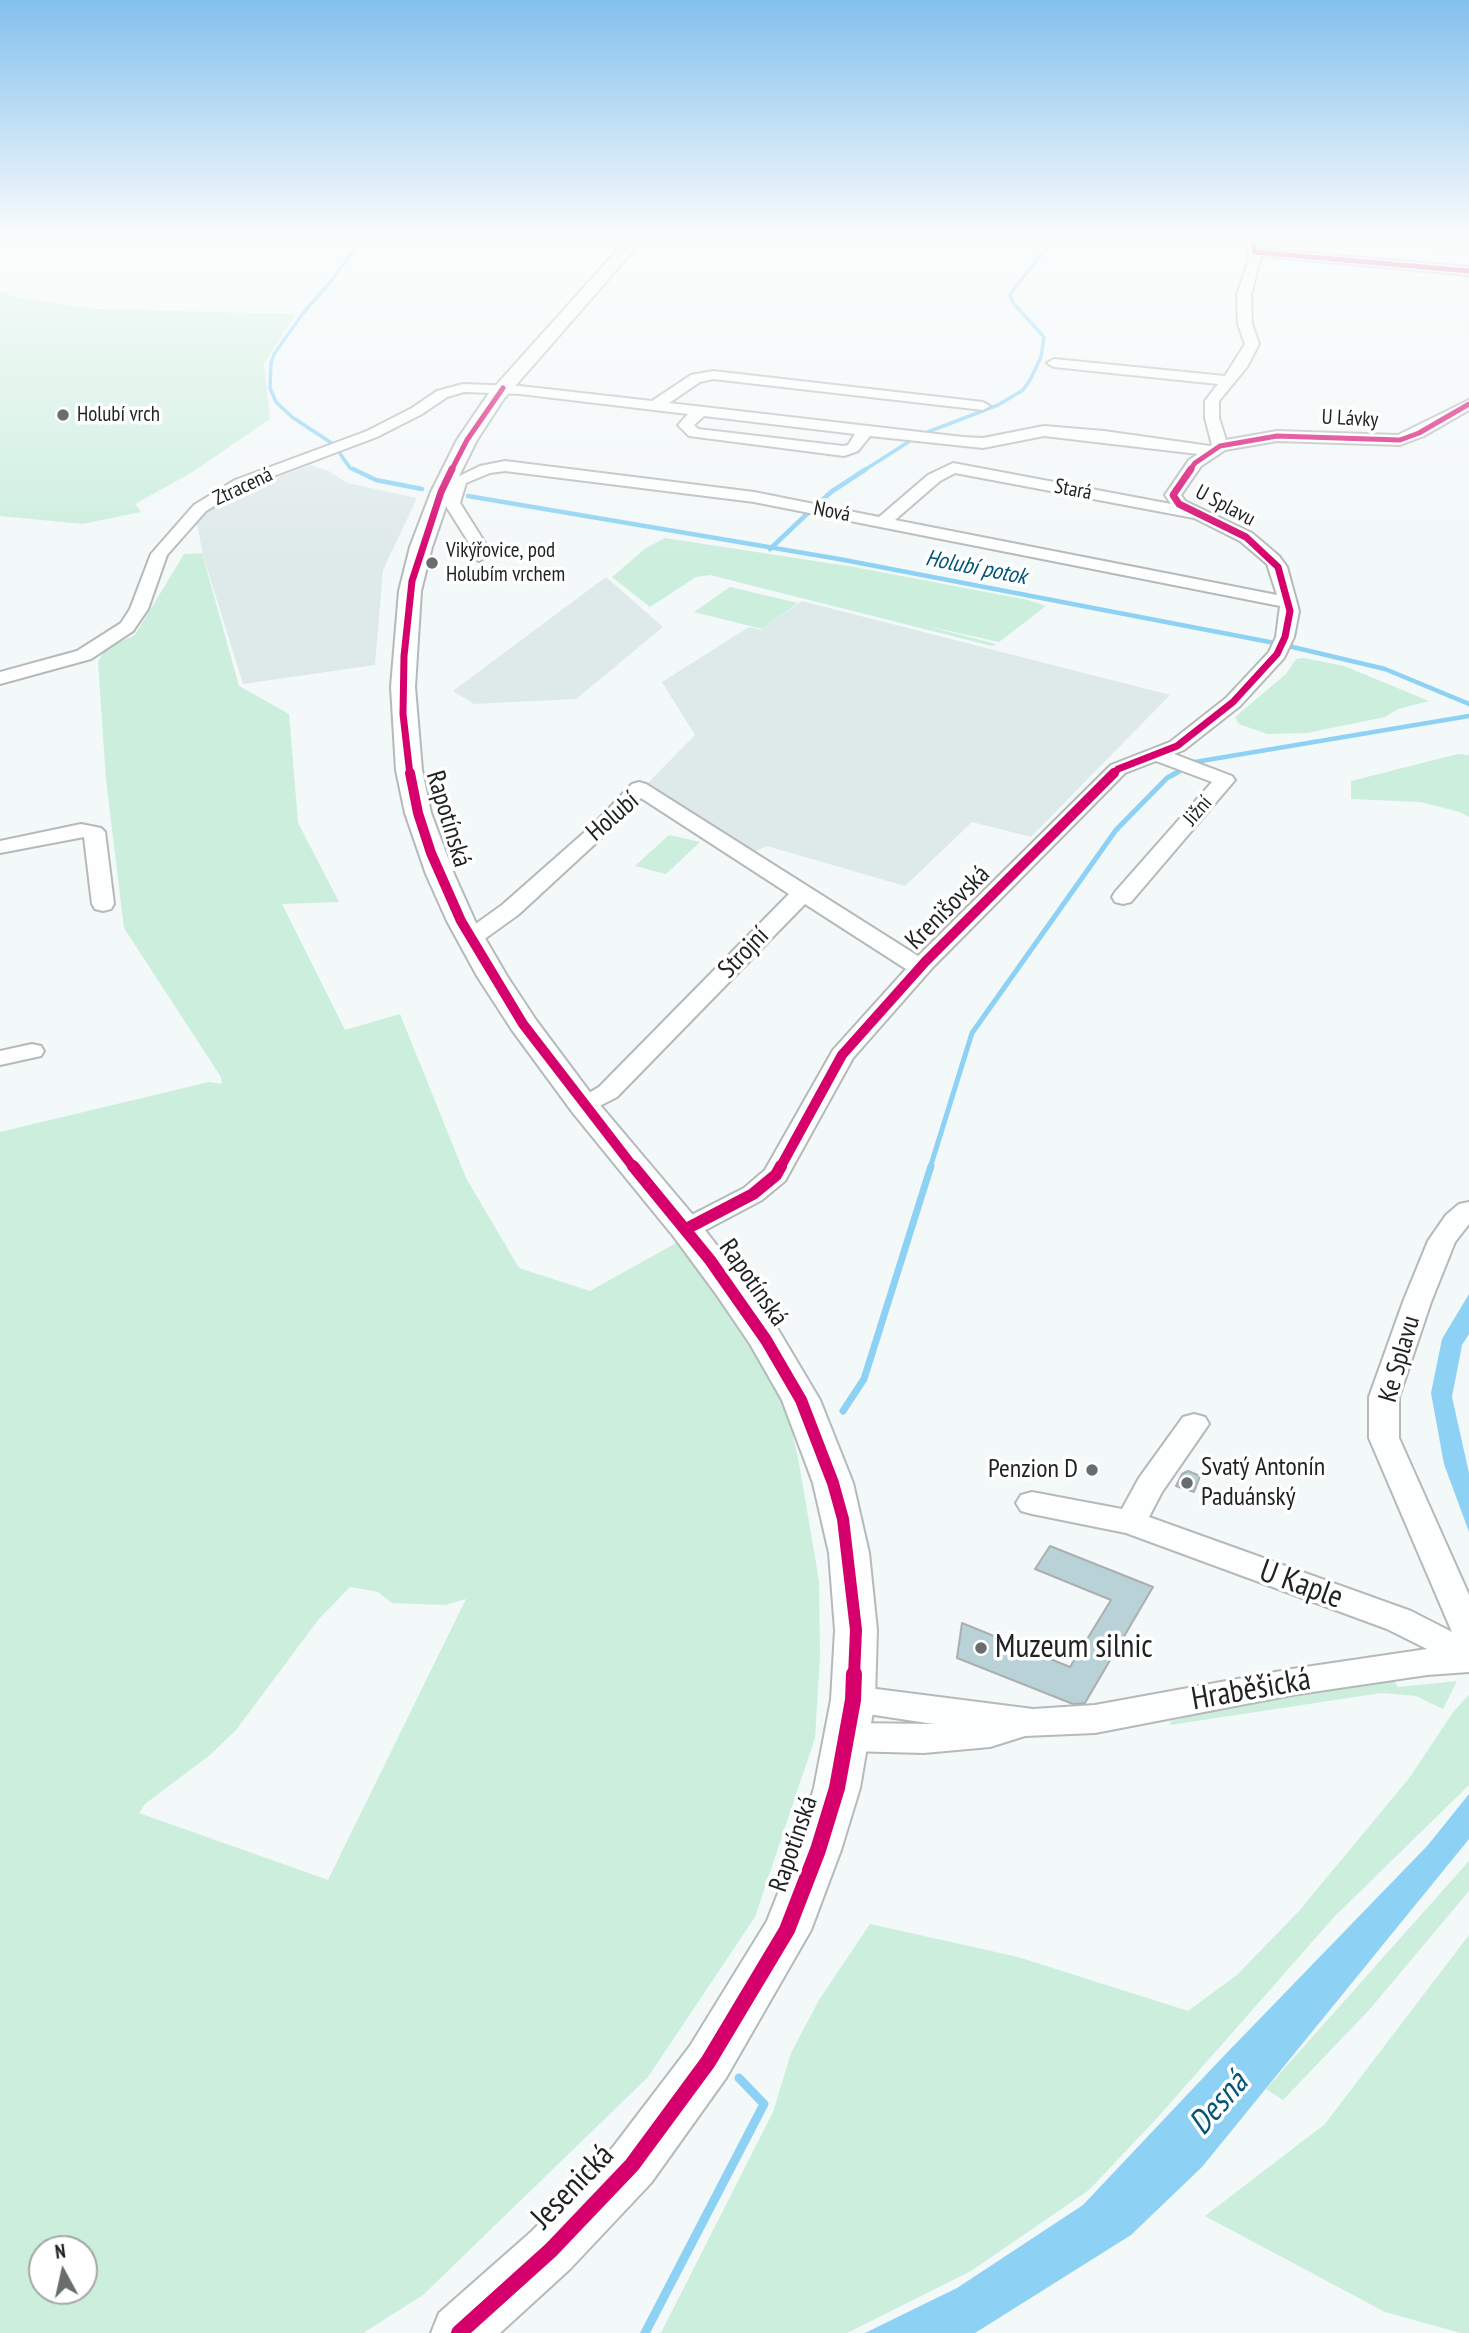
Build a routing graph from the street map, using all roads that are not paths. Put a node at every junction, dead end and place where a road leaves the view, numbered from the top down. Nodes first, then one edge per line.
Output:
1 (541, 345) edge
2 (1252, 345) edge
3 (1054, 362) dead end
4 (1229, 381) junction
5 (503, 388) junction
6 (1469, 404) edge
7 (656, 405) junction
8 (984, 406) dead end
9 (701, 411) junction
10 (866, 430) junction
11 (983, 443) junction
12 (1216, 449) junction
13 (953, 468) junction
14 (1193, 513) junction
15 (883, 522) junction
16 (479, 556) dead end
17 (1287, 602) junction
18 (1282, 644) joint
19 (0, 678) edge
20 (1156, 754) junction
21 (0, 847) edge
22 (802, 894) junction
23 (1123, 897) dead end
24 (103, 904) dead end
25 (471, 938) junction
26 (920, 968) junction
27 (32, 1051) dead end
28 (0, 1058) edge
29 (584, 1106) junction
30 (1469, 1210) edge
31 (686, 1229) junction
32 (1194, 1424) dead end
33 (1032, 1503) dead end
34 (1130, 1522) junction
35 (1469, 1632) edge
36 (1469, 1657) edge
37 (850, 1718) junction
38 (1033, 1723) joint
39 (708, 2062) joint
40 (460, 2333) edge

1 - 5 main road, Rapotínská
2 - 4 street, U Splavu
3 - 4 street
4 - 12 street, U Splavu
5 - 7 street, Ztracená
5 - 19 street, Ztracená
5 - 25 main road, Rapotínská
6 - 12 street, U Lávky
7 - 8 street
7 - 9 street, Ztracená
9 - 10 street, Ztracená
9 - 10 street
10 - 11 street, Ztracená
11 - 12 street, U Lávky
11 - 13 street
12 - 14 street, U Splavu
13 - 14 street, Stará
13 - 15 street
14 - 17 street, U Splavu
15 - 16 street, Nová
15 - 17 street, Nová
17 - 18 street, U Splavu
18 - 20 street, Krenišovská
20 - 23 street, Jižní
20 - 26 street, Krenišovská
21 - 24 street
22 - 25 street, Holubí
22 - 26 street
22 - 29 street, Strojní
25 - 29 main road, Rapotínská
26 - 31 street, Krenišovská
27 - 28 street
29 - 31 main road, Rapotínská
30 - 35 street, Ke Splavu
31 - 37 main road, Rapotínská
32 - 34 street
33 - 34 street, U Kaple
34 - 36 street, U Kaple
36 - 38 street, Hraběšická
37 - 38 street, Hraběšická
37 - 39 main road, Rapotínská
39 - 40 main road, Jesenická

